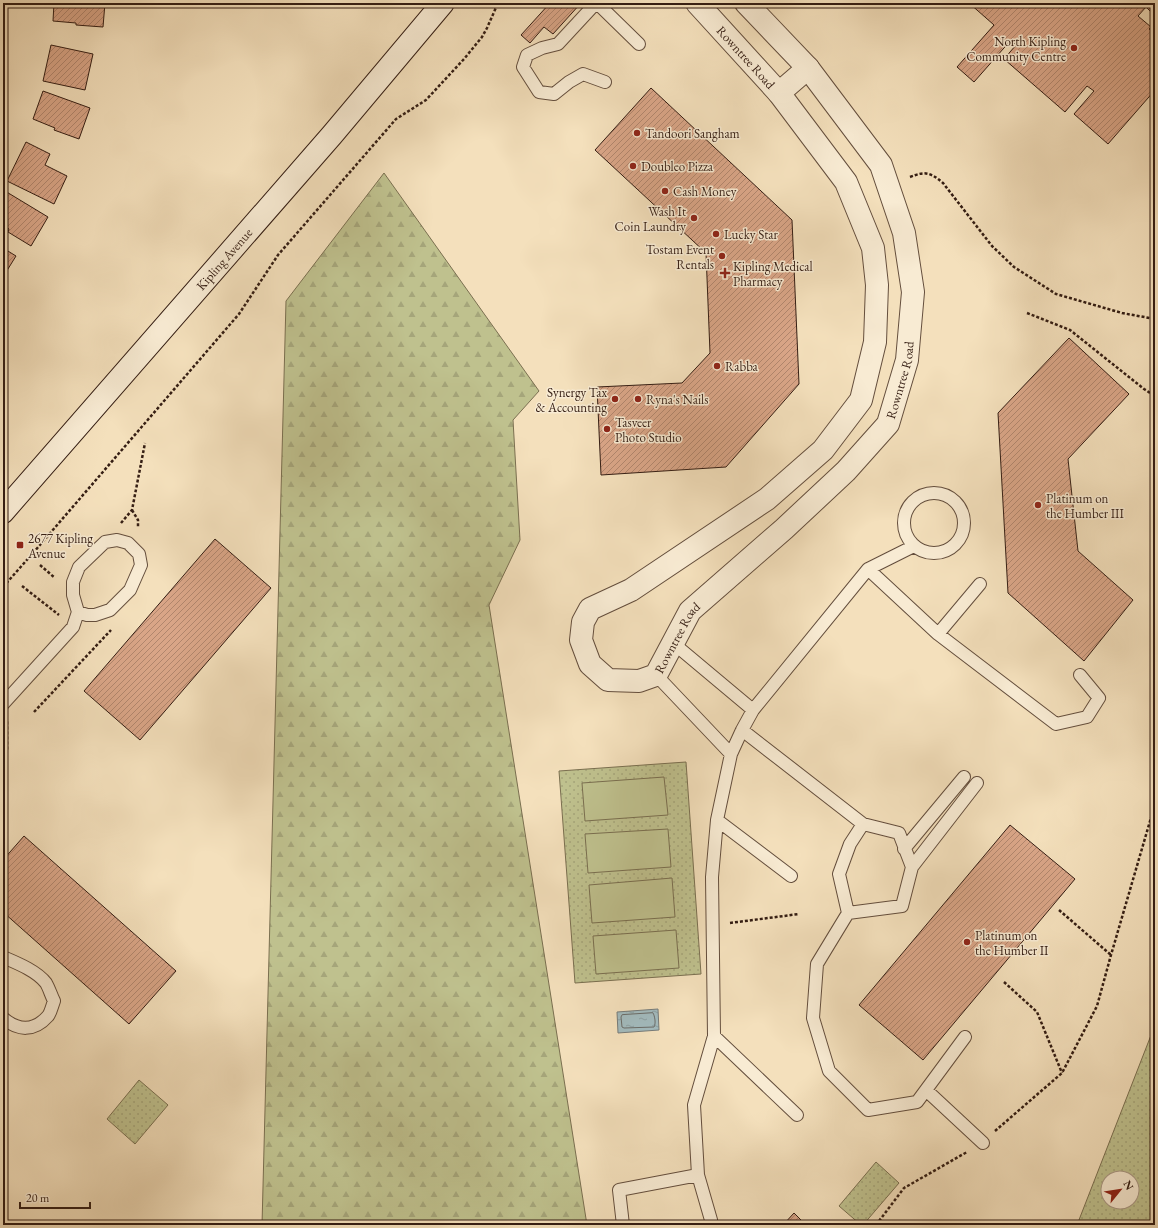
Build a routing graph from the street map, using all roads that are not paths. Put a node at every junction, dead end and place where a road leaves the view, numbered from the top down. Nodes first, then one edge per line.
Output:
1 (443, 3) edge
2 (596, 3) edge
3 (697, 3) edge
4 (746, 3) edge
5 (639, 44) dead end
6 (808, 68) junction
7 (605, 82) dead end
8 (779, 93) junction
9 (3, 512) edge
10 (914, 546) junction
11 (868, 568) junction
12 (980, 584) dead end
13 (78, 612) junction
14 (938, 634) junction
15 (672, 643) junction
16 (656, 675) junction
17 (1080, 675) dead end
18 (4, 701) edge
19 (753, 710) junction
20 (742, 730) junction
21 (731, 754) junction
22 (964, 777) dead end
23 (977, 783) dead end
24 (717, 820) junction
25 (863, 824) junction
26 (904, 848) junction
27 (912, 867) junction
28 (791, 876) dead end
29 (848, 912) junction
30 (3, 957) edge
31 (3, 1018) edge
32 (714, 1036) junction
33 (965, 1037) dead end
34 (926, 1090) junction
35 (797, 1115) dead end
36 (983, 1143) road end
37 (698, 1175) junction
38 (623, 1225) edge
39 (708, 1225) edge

1 - 9 street, Kipling Avenue
2 - 5 lane
2 - 7 lane
3 - 8 street, Rowntree Road
4 - 6 street, Rowntree Road
6 - 8 street, Rowntree Road
6 - 15 street, Rowntree Road
8 - 16 street, Rowntree Road
10 - 10 lane
10 - 11 lane
11 - 14 lane
11 - 19 lane
12 - 14 lane
13 - 13 lane
13 - 18 lane
14 - 17 lane
15 - 16 street, Rowntree Road
15 - 19 lane
16 - 21 lane
19 - 20 lane
20 - 21 lane
20 - 25 lane
21 - 24 lane
22 - 26 lane
23 - 27 lane
24 - 28 lane
24 - 32 lane
25 - 26 lane
25 - 29 lane
26 - 27 lane
27 - 29 lane
29 - 34 lane
30 - 31 lane
32 - 35 lane
32 - 37 lane
33 - 34 lane
34 - 36 lane
37 - 38 lane
37 - 39 lane

